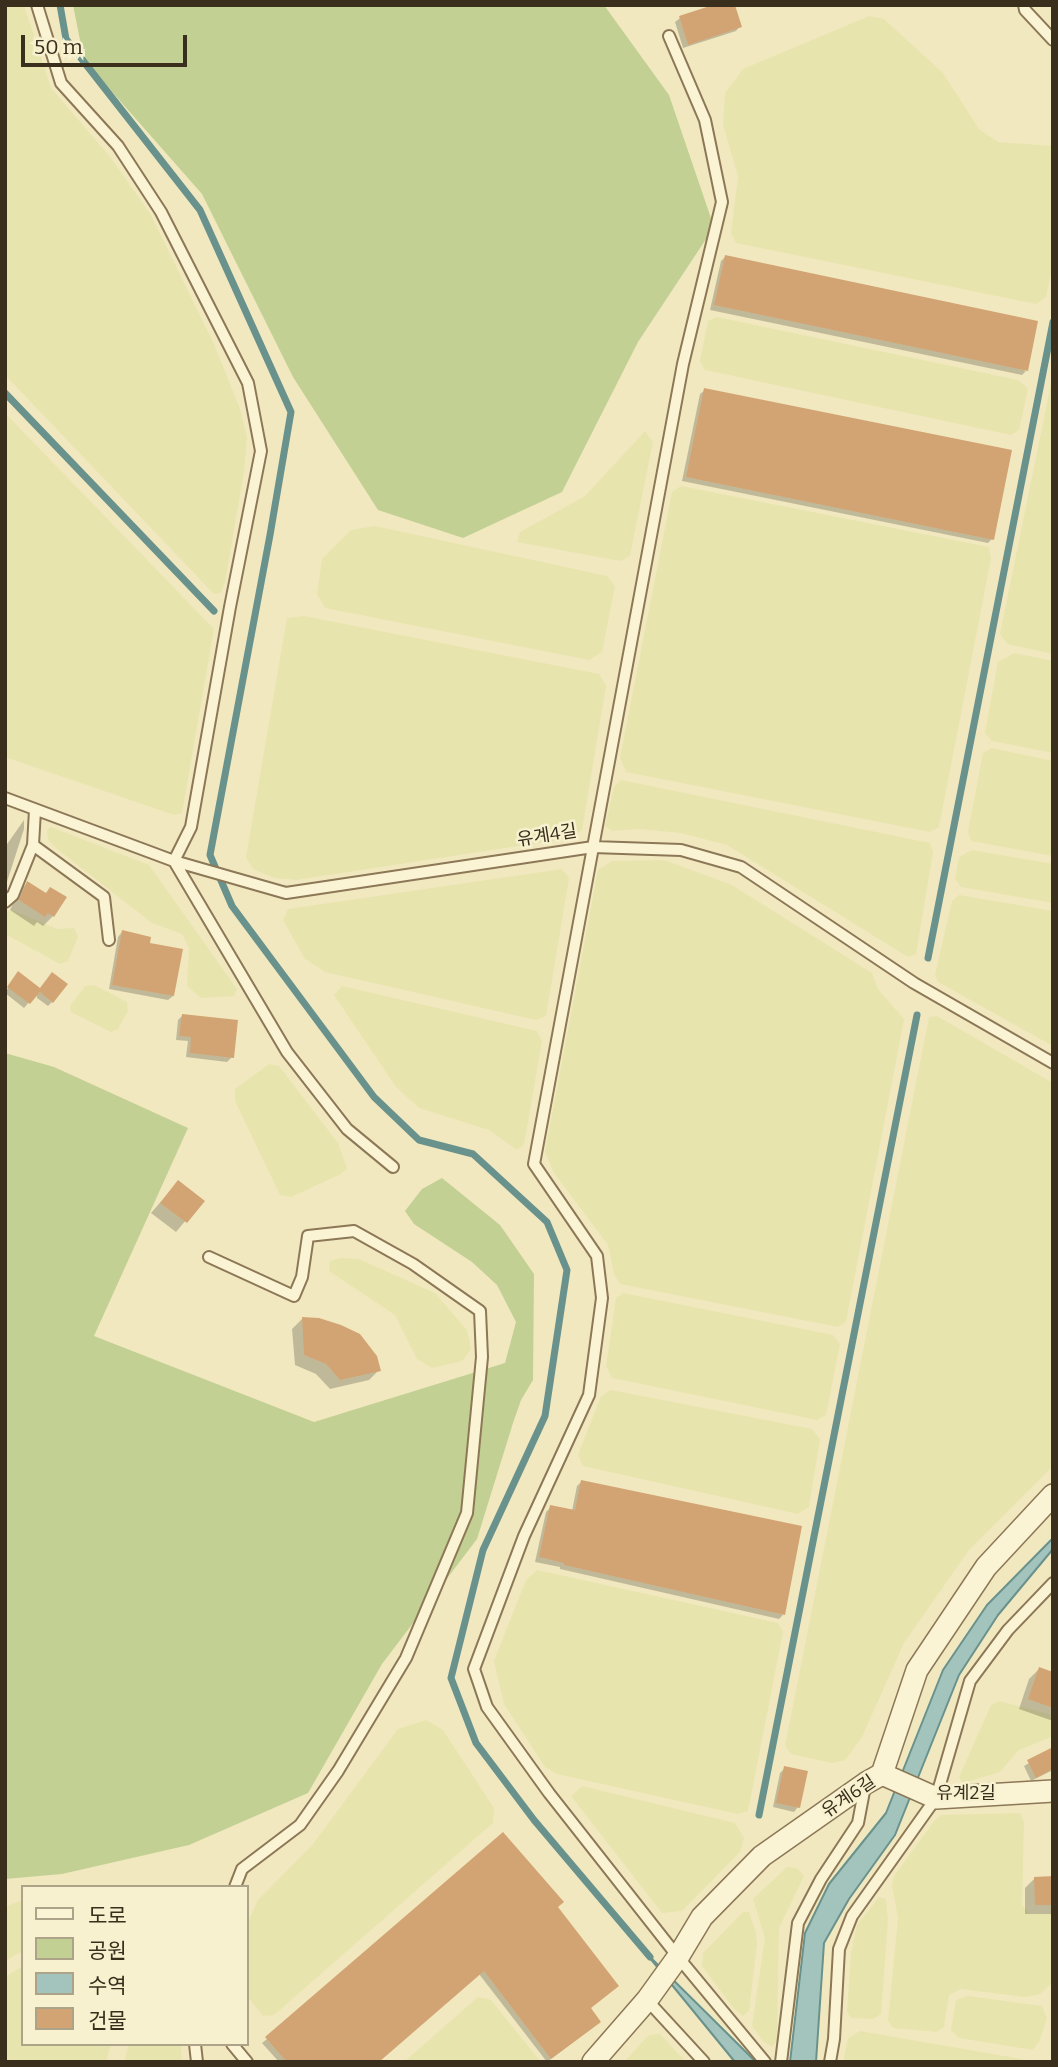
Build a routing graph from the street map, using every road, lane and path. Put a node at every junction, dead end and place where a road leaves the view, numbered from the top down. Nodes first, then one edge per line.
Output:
1 (37, 5) edge
2 (1024, 5) edge
3 (669, 36) dead end
4 (1053, 40) edge
5 (5, 798) edge
6 (36, 810) junction
7 (33, 845) junction
8 (593, 847) junction
9 (174, 861) junction
10 (5, 902) edge
11 (109, 940) dead end
12 (1053, 1063) edge
13 (393, 1167) dead end
14 (209, 1256) dead end
15 (1053, 1495) edge
16 (1053, 1583) edge
17 (874, 1779) junction
18 (1051, 1794) edge
19 (936, 1798) junction
20 (236, 1885) edge
21 (678, 1957) junction
22 (646, 2000) junction
23 (234, 2046) edge
24 (247, 2062) edge
25 (593, 2062) edge
26 (705, 2062) edge
27 (765, 2062) edge
28 (781, 2062) edge
29 (830, 2062) edge

1 - 9 lane
2 - 4 lane
3 - 8 lane
5 - 6 lane, 유계4길
6 - 7 lane
6 - 9 lane, 유계4길
7 - 10 lane
7 - 11 lane
8 - 9 lane, 유계4길
8 - 12 lane, 유계4길
8 - 21 lane
9 - 13 lane
14 - 20 lane
15 - 17 street, 유계6길
16 - 19 lane
17 - 19 street, 유계2길
17 - 21 street, 유계6길
17 - 28 lane
18 - 19 street, 유계2길
19 - 29 lane
21 - 22 street, 유계6길
21 - 27 lane
22 - 25 street, 유계6길
22 - 26 lane
23 - 24 lane

